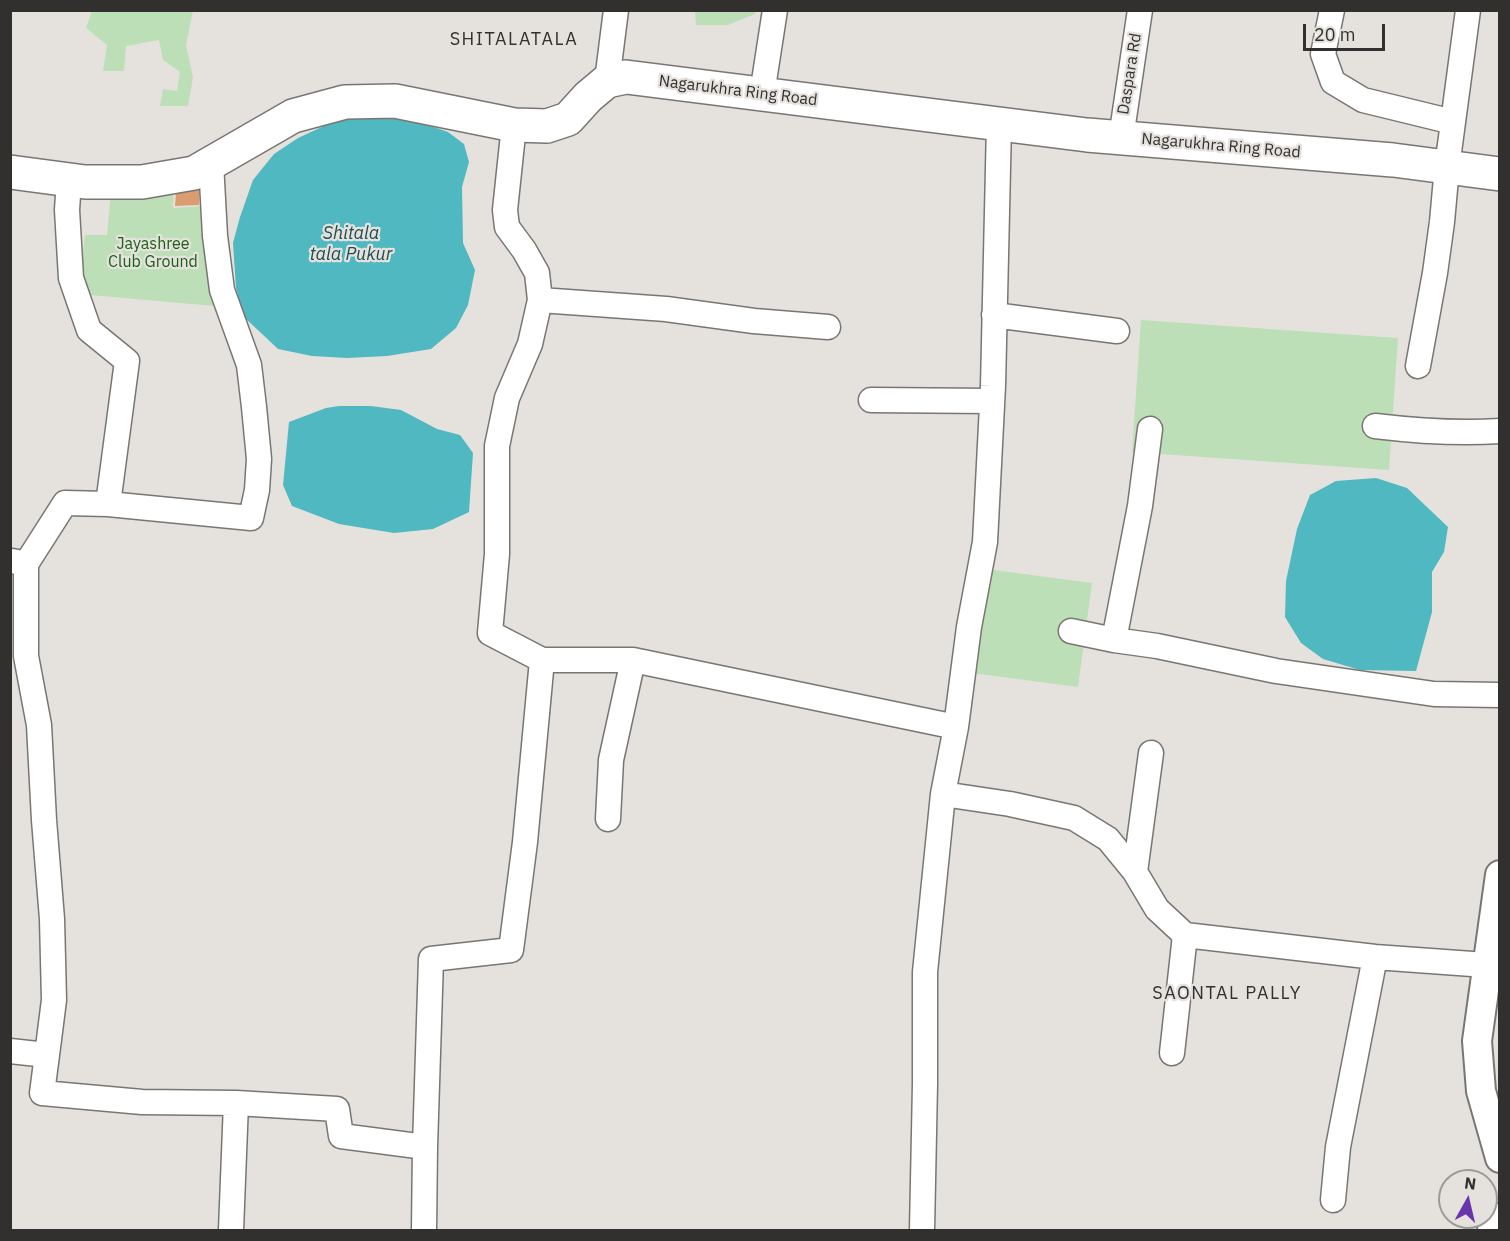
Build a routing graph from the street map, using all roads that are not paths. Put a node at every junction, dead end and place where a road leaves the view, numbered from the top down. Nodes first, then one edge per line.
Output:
1 (616, 10) edge
2 (775, 10) edge
3 (1140, 10) edge
4 (1332, 10) edge
5 (1468, 10) edge
6 (607, 81) junction
7 (762, 94) junction
8 (1453, 122) junction
9 (999, 124) junction
10 (514, 125) junction
11 (1121, 138) junction
12 (210, 164) junction
13 (1447, 167) junction
14 (10, 172) edge
15 (1500, 174) edge
16 (69, 180) junction
17 (540, 300) junction
18 (994, 315) junction
19 (828, 327) dead end
20 (1117, 331) dead end
21 (1418, 366) dead end
22 (871, 400) dead end
23 (992, 401) junction
24 (1375, 426) dead end
25 (1150, 429) dead end
26 (1500, 430) edge
27 (108, 504) junction
28 (18, 562) edge
29 (1071, 631) dead end
30 (1114, 640) junction
31 (542, 660) junction
32 (633, 660) junction
33 (1500, 695) edge
34 (956, 728) junction
35 (1150, 753) dead end
36 (943, 794) junction
37 (608, 819) dead end
38 (1135, 872) junction
39 (1500, 875) edge
40 (1185, 935) junction
41 (1375, 957) junction
42 (1493, 965) edge
43 (10, 1051) edge
44 (1172, 1053) dead end
45 (47, 1055) junction
46 (236, 1103) junction
47 (425, 1147) junction
48 (1500, 1158) edge
49 (1333, 1200) dead end
50 (1500, 1218) edge
51 (231, 1230) edge
52 (424, 1230) edge
53 (922, 1230) edge
54 (1492, 1230) edge

1 - 6 street
2 - 7 street
3 - 11 street, Daspara Rd
4 - 8 street
5 - 8 street
6 - 7 main road, Nagarukhra Ring Road
6 - 10 main road
7 - 9 main road, Nagarukhra Ring Road
8 - 13 street
9 - 11 main road, Nagarukhra Ring Road
9 - 18 street
10 - 12 main road
10 - 17 street
11 - 13 main road, Nagarukhra Ring Road
12 - 16 main road
12 - 27 street
13 - 15 main road, Nagarukhra Ring Road
13 - 21 street
14 - 16 main road
16 - 27 street
17 - 19 street
17 - 31 street
18 - 20 street
18 - 23 street
22 - 23 street
23 - 34 street
24 - 26 street
25 - 30 street
27 - 28 street
28 - 45 street
29 - 30 street
30 - 33 street
31 - 32 street
31 - 47 street
32 - 34 street
32 - 37 street
34 - 36 street
35 - 38 street
36 - 38 street
36 - 53 street
38 - 40 street
39 - 42 street
40 - 41 street
40 - 44 street
41 - 42 street
41 - 49 street
42 - 48 street
43 - 45 street
45 - 46 street
46 - 47 street
46 - 51 street
47 - 52 street
50 - 54 street

